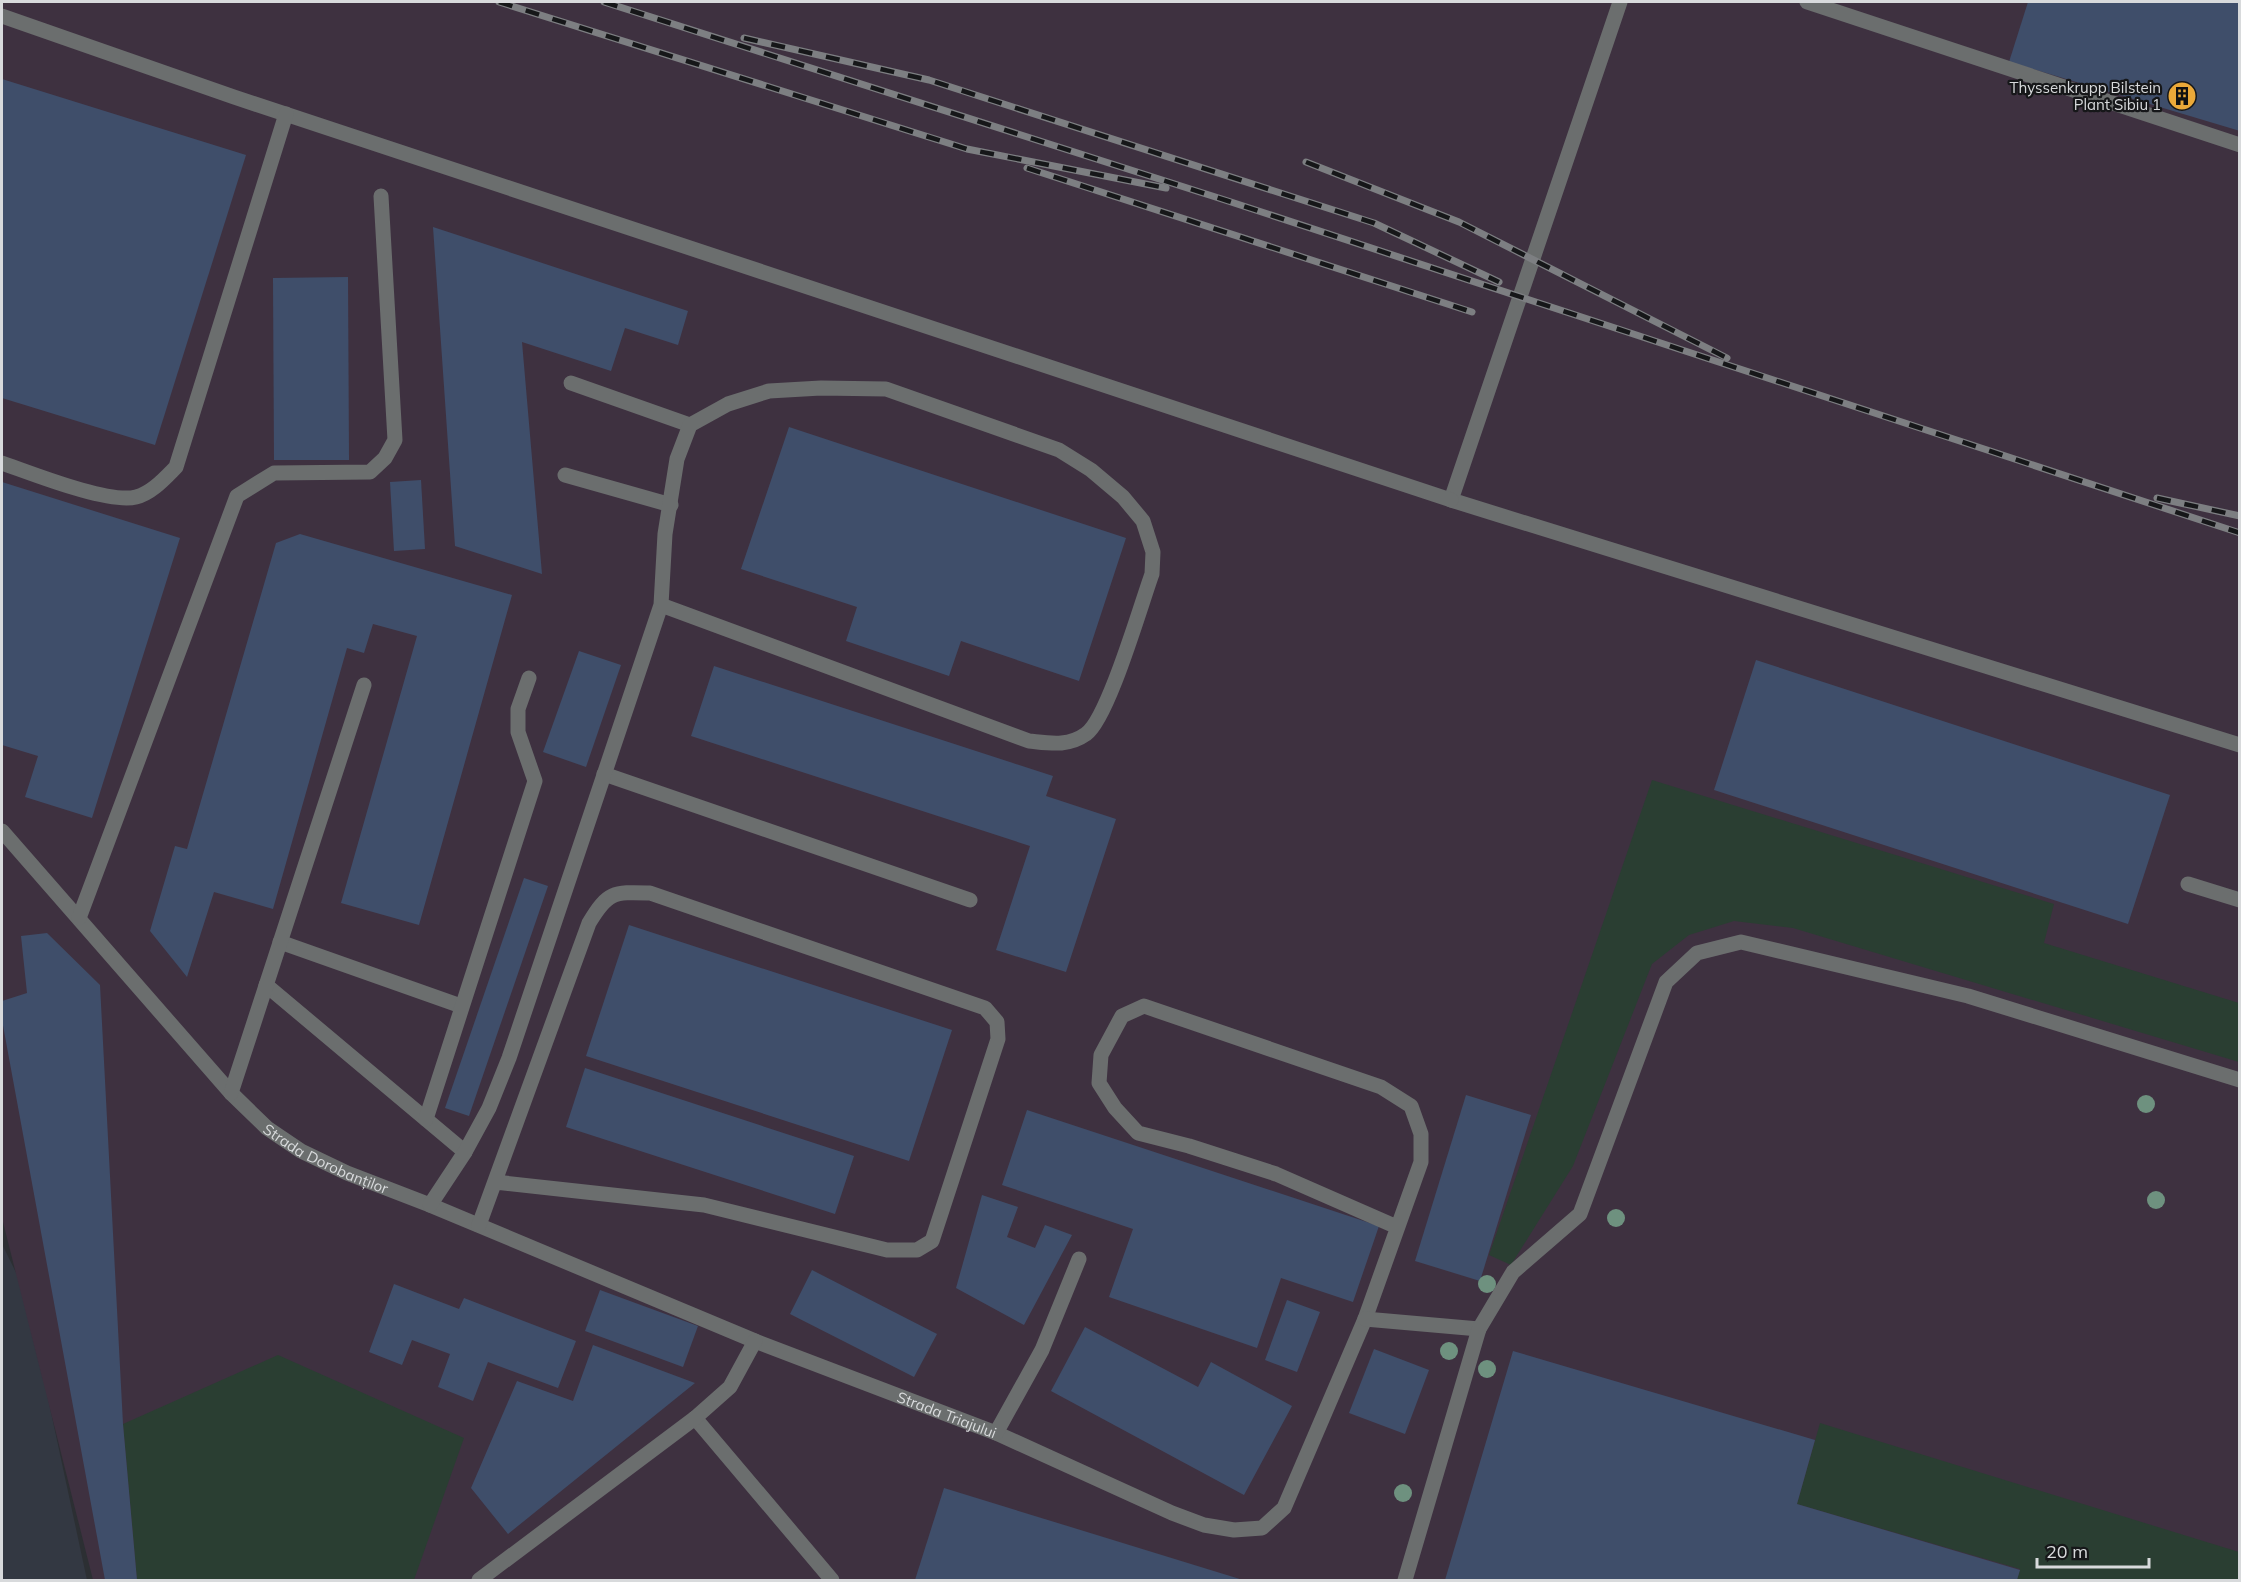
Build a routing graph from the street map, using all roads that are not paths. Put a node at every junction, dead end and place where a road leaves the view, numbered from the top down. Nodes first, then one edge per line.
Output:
1 (1620, 2) edge
2 (1807, 2) edge
3 (2, 16) edge
4 (286, 114) junction
5 (2240, 145) edge
6 (381, 196) dead end
7 (571, 382) dead end
8 (690, 425) junction
9 (2, 463) edge
10 (565, 475) dead end
11 (1451, 500) junction
12 (670, 504) junction
13 (661, 605) junction
14 (529, 678) dead end
15 (364, 685) dead end
16 (2240, 745) edge
17 (604, 774) junction
18 (2, 831) edge
19 (2188, 884) dead end
20 (970, 900) dead end
21 (2240, 900) edge
22 (79, 918) junction
23 (280, 942) junction
24 (266, 985) junction
25 (461, 1006) junction
26 (2240, 1080) edge
27 (231, 1093) junction
28 (426, 1119) junction
29 (465, 1152) junction
30 (495, 1182) junction
31 (430, 1205) junction
32 (479, 1225) junction
33 (1397, 1227) junction
34 (1078, 1259) dead end
35 (1365, 1319) junction
36 (1479, 1329) junction
37 (755, 1341) junction
38 (695, 1418) junction
39 (996, 1432) junction
40 (479, 1581) edge
41 (832, 1581) edge
42 (1404, 1581) edge

1 - 11 street
2 - 5 street
3 - 4 street
4 - 9 street
4 - 11 street
6 - 22 street
7 - 8 street
8 - 12 street
8 - 13 street
10 - 12 street
11 - 16 street
12 - 13 street
13 - 17 street
14 - 25 street
15 - 23 street
17 - 20 street
17 - 29 street
18 - 22 street, Strada Dorobanților
19 - 21 street
22 - 27 street, Strada Dorobanților
23 - 24 street
23 - 25 street
24 - 27 street
24 - 28 street
25 - 28 street
26 - 36 street
27 - 31 street, Strada Dorobanților
28 - 29 street
29 - 31 street
30 - 30 street
30 - 32 street
31 - 32 street, Strada Dorobanților
32 - 37 street, Strada Dorobanților
33 - 33 street, Strada Triajului
33 - 35 street, Strada Triajului
34 - 39 street
35 - 36 street
35 - 39 street, Strada Triajului
36 - 42 street
37 - 38 street
37 - 39 street, Strada Triajului
38 - 40 street
38 - 41 street

